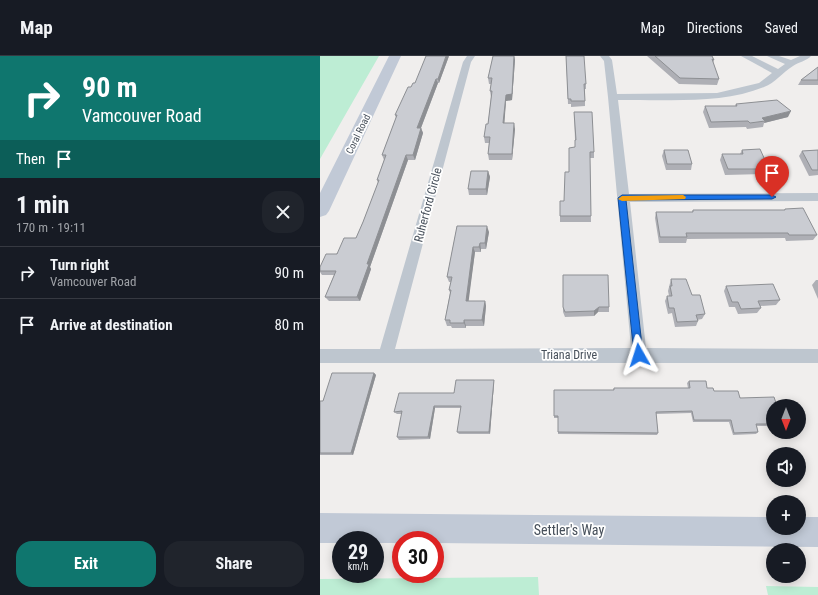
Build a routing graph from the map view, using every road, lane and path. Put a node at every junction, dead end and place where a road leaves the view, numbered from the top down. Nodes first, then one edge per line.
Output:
1 (395, 56) edge
2 (471, 56) edge
3 (604, 56) edge
4 (745, 56) edge
5 (771, 56) edge
6 (807, 56) edge
7 (791, 63) junction
8 (780, 73) junction
9 (613, 97) junction
10 (818, 197) edge
11 (622, 198) junction
12 (320, 211) edge
13 (386, 355) junction
14 (639, 355) junction
15 (320, 356) edge
16 (818, 356) edge
17 (320, 528) edge
18 (818, 532) edge

1 - 12 main road, Coral Road
2 - 13 street, Ruherford Circle
3 - 9 street
4 - 8 street
5 - 7 street
6 - 7 street
7 - 8 street
8 - 9 street
9 - 11 street
10 - 11 street
11 - 14 street
13 - 14 street, Triana Drive
13 - 15 street, Triana Drive
14 - 16 street, Triana Drive
17 - 18 main road, Settler's Way

